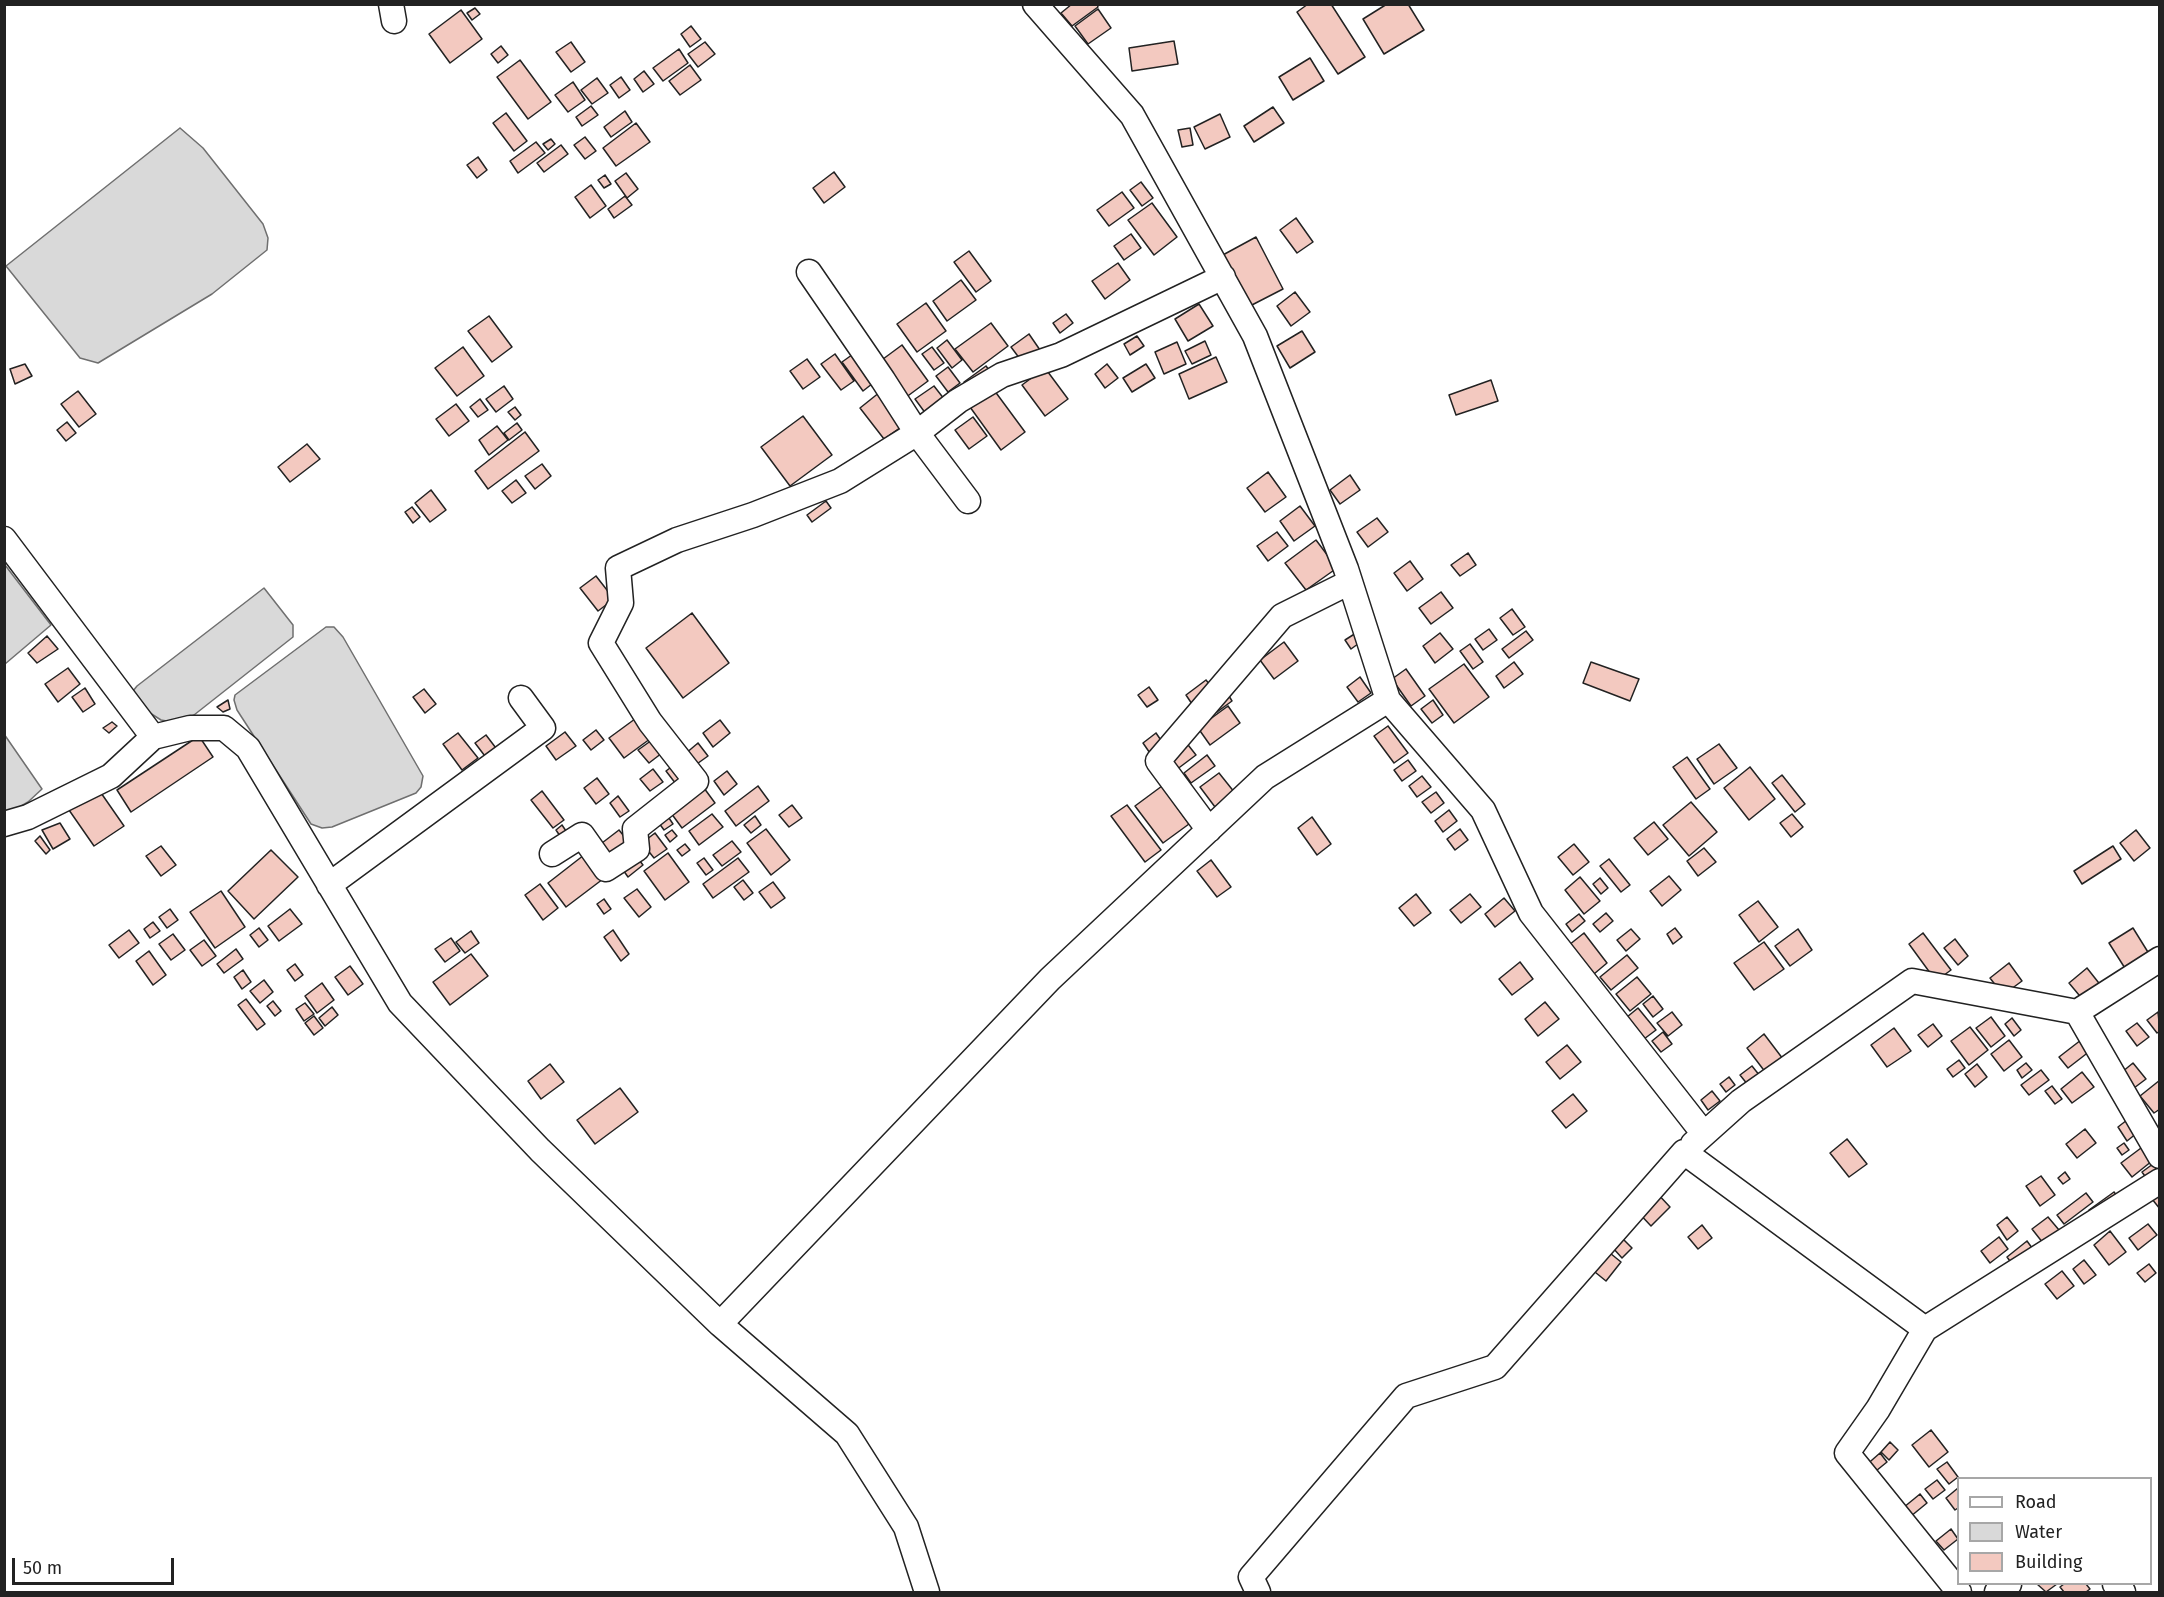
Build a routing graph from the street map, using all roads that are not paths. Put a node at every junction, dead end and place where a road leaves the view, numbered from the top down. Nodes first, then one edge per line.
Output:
1 (1035, 4) edge
2 (809, 272) dead end
3 (1223, 277) junction
4 (916, 433) junction
5 (968, 501) dead end
6 (4, 539) edge
7 (1350, 582) junction
8 (521, 698) dead end
9 (1388, 700) junction
10 (153, 737) junction
11 (4, 824) edge
12 (1209, 830) junction
13 (552, 854) dead end
14 (329, 885) junction
15 (2160, 959) edge
16 (2077, 1012) junction
17 (1704, 1134) junction
18 (1684, 1152) junction
19 (2160, 1156) edge
20 (2160, 1181) edge
21 (720, 1324) junction
22 (1925, 1329) junction
23 (927, 1593) edge
24 (1258, 1593) edge
25 (1959, 1593) edge

1 - 3 street
2 - 4 street
3 - 4 street
3 - 7 street
4 - 5 street
4 - 13 street
6 - 10 street
7 - 9 street
7 - 12 street
8 - 14 street
9 - 12 street
9 - 17 street
10 - 11 street
10 - 14 street
12 - 21 street
14 - 21 street
15 - 16 street
16 - 17 street
16 - 19 street
17 - 18 street
18 - 22 street
18 - 24 street
20 - 22 street
21 - 23 street
22 - 25 street

